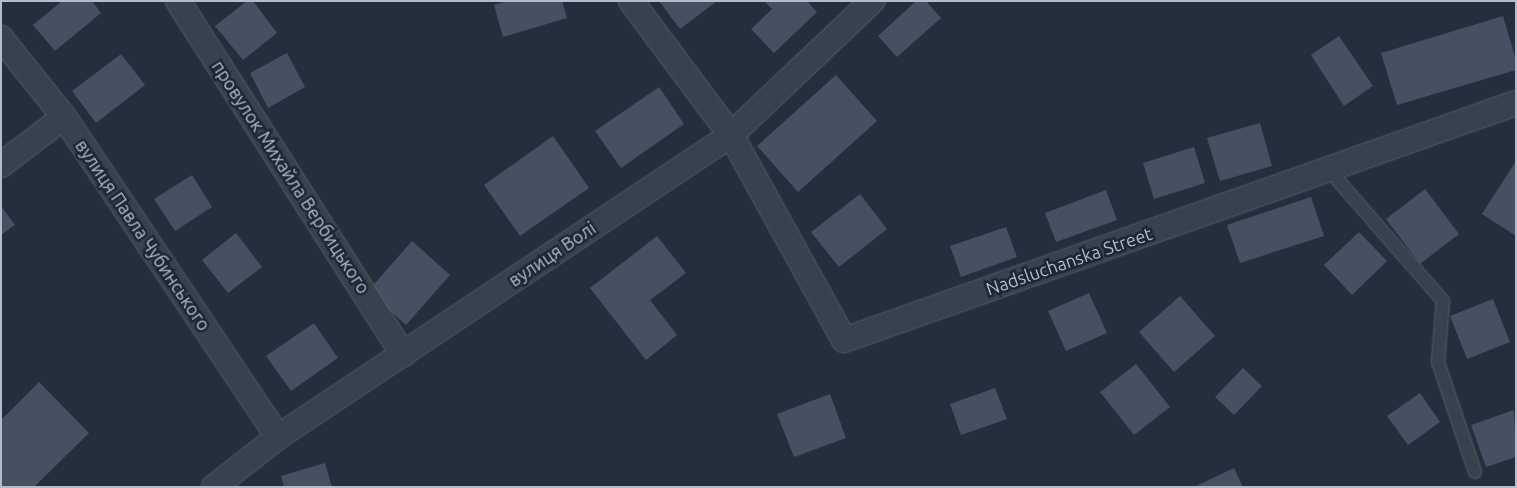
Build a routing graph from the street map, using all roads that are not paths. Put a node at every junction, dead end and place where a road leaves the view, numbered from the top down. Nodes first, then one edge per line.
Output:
1 (178, 1) edge
2 (631, 1) edge
3 (872, 1) edge
4 (1, 38) edge
5 (1516, 103) edge
6 (64, 117) junction
7 (730, 135) junction
8 (1, 165) edge
9 (1328, 169) junction
10 (403, 354) junction
11 (278, 437) junction
12 (1475, 472) dead end
13 (214, 487) edge

1 - 10 street, провулок Михайла Вербицького
2 - 7 street
3 - 7 street, вулиця Волі
4 - 6 street, вулиця Павла Чубинського
5 - 9 street, Nadsluchanska Street
6 - 8 street
6 - 11 street, вулиця Павла Чубинського
7 - 9 street, Nadsluchanska Street
7 - 10 street, вулиця Волі
9 - 12 lane
10 - 11 street, вулиця Волі
11 - 13 street, вулиця Волі

